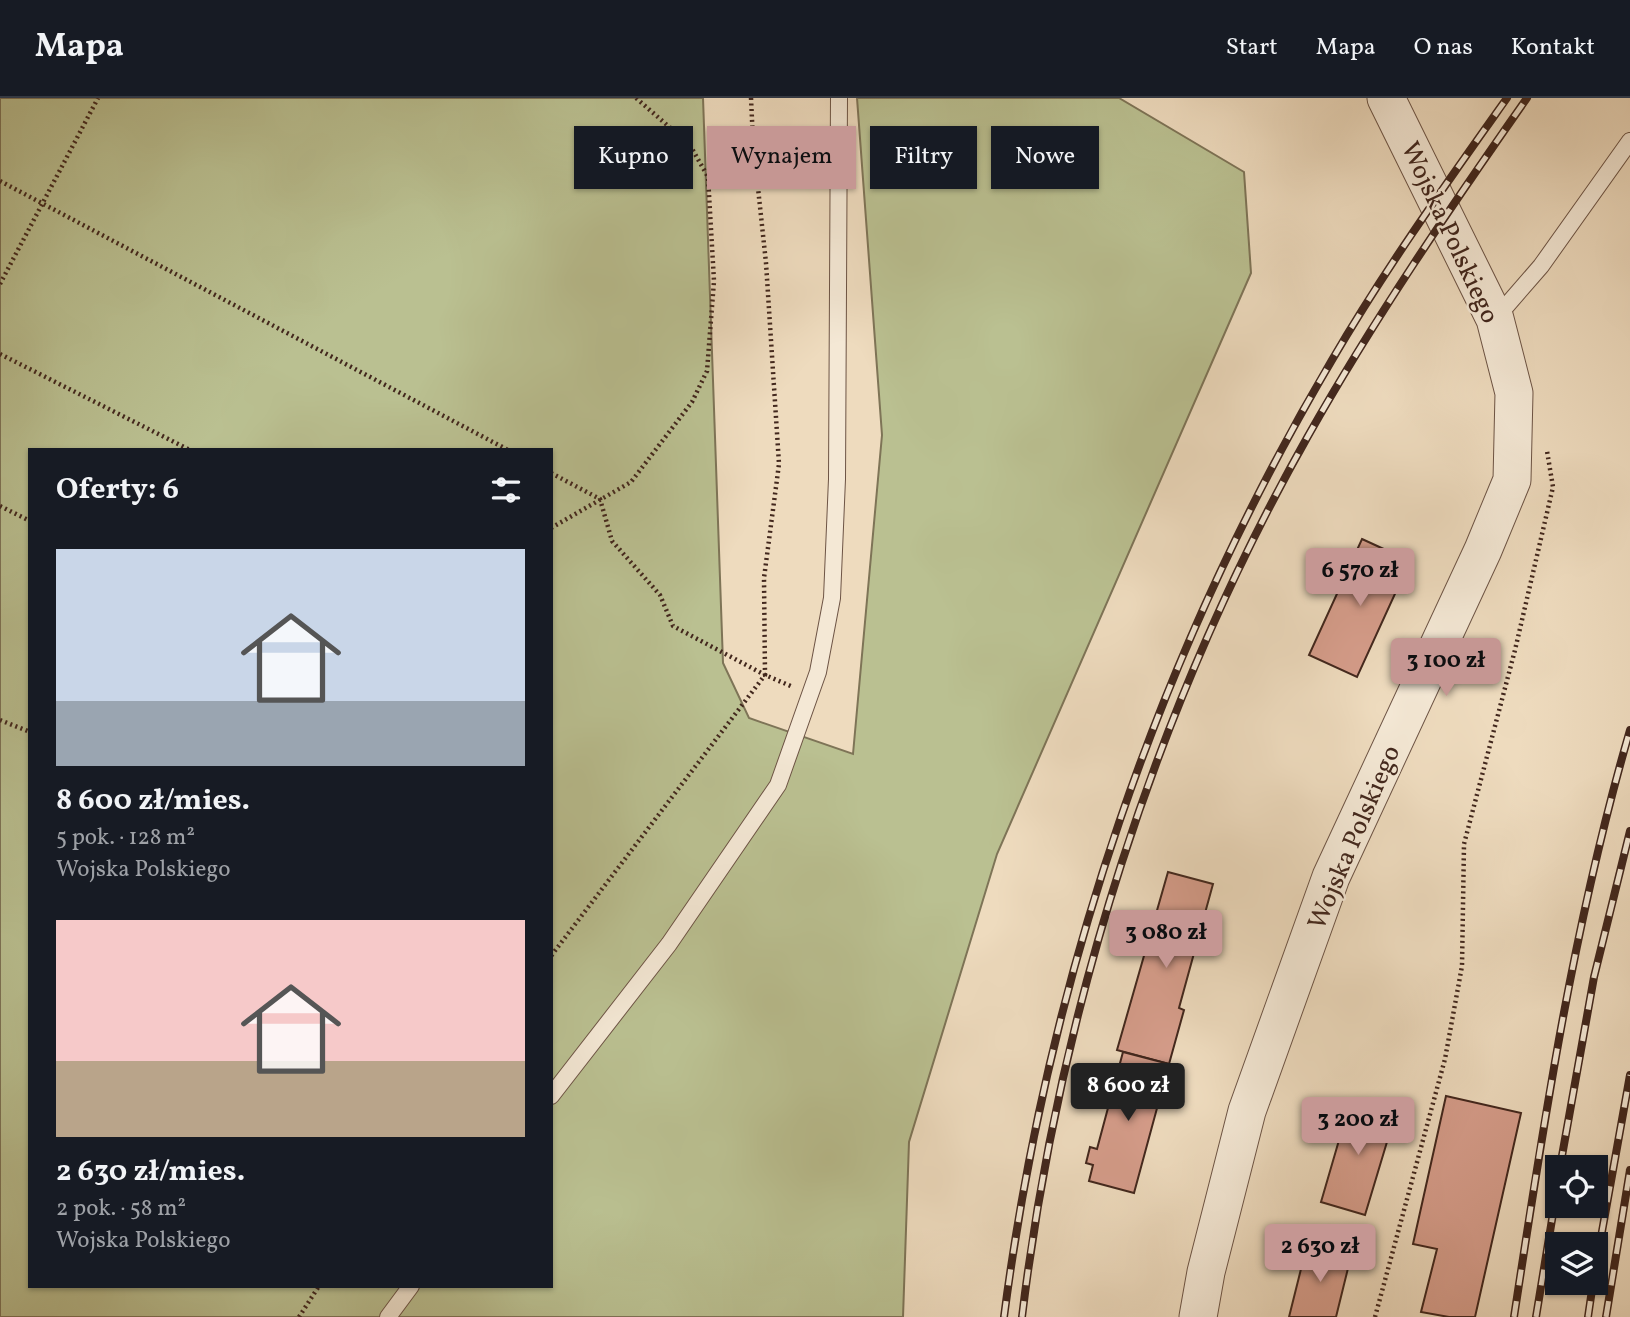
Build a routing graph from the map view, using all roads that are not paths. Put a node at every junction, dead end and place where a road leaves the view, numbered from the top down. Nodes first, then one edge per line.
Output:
1 (839, 98) edge
2 (1386, 98) edge
3 (1630, 141) edge
4 (1495, 320) junction
5 (553, 1093) edge
6 (410, 1288) edge
7 (388, 1317) edge
8 (1198, 1317) edge

1 - 5 lane
2 - 4 street, Wojska Polskiego
3 - 4 lane
4 - 8 street, Wojska Polskiego
6 - 7 lane

